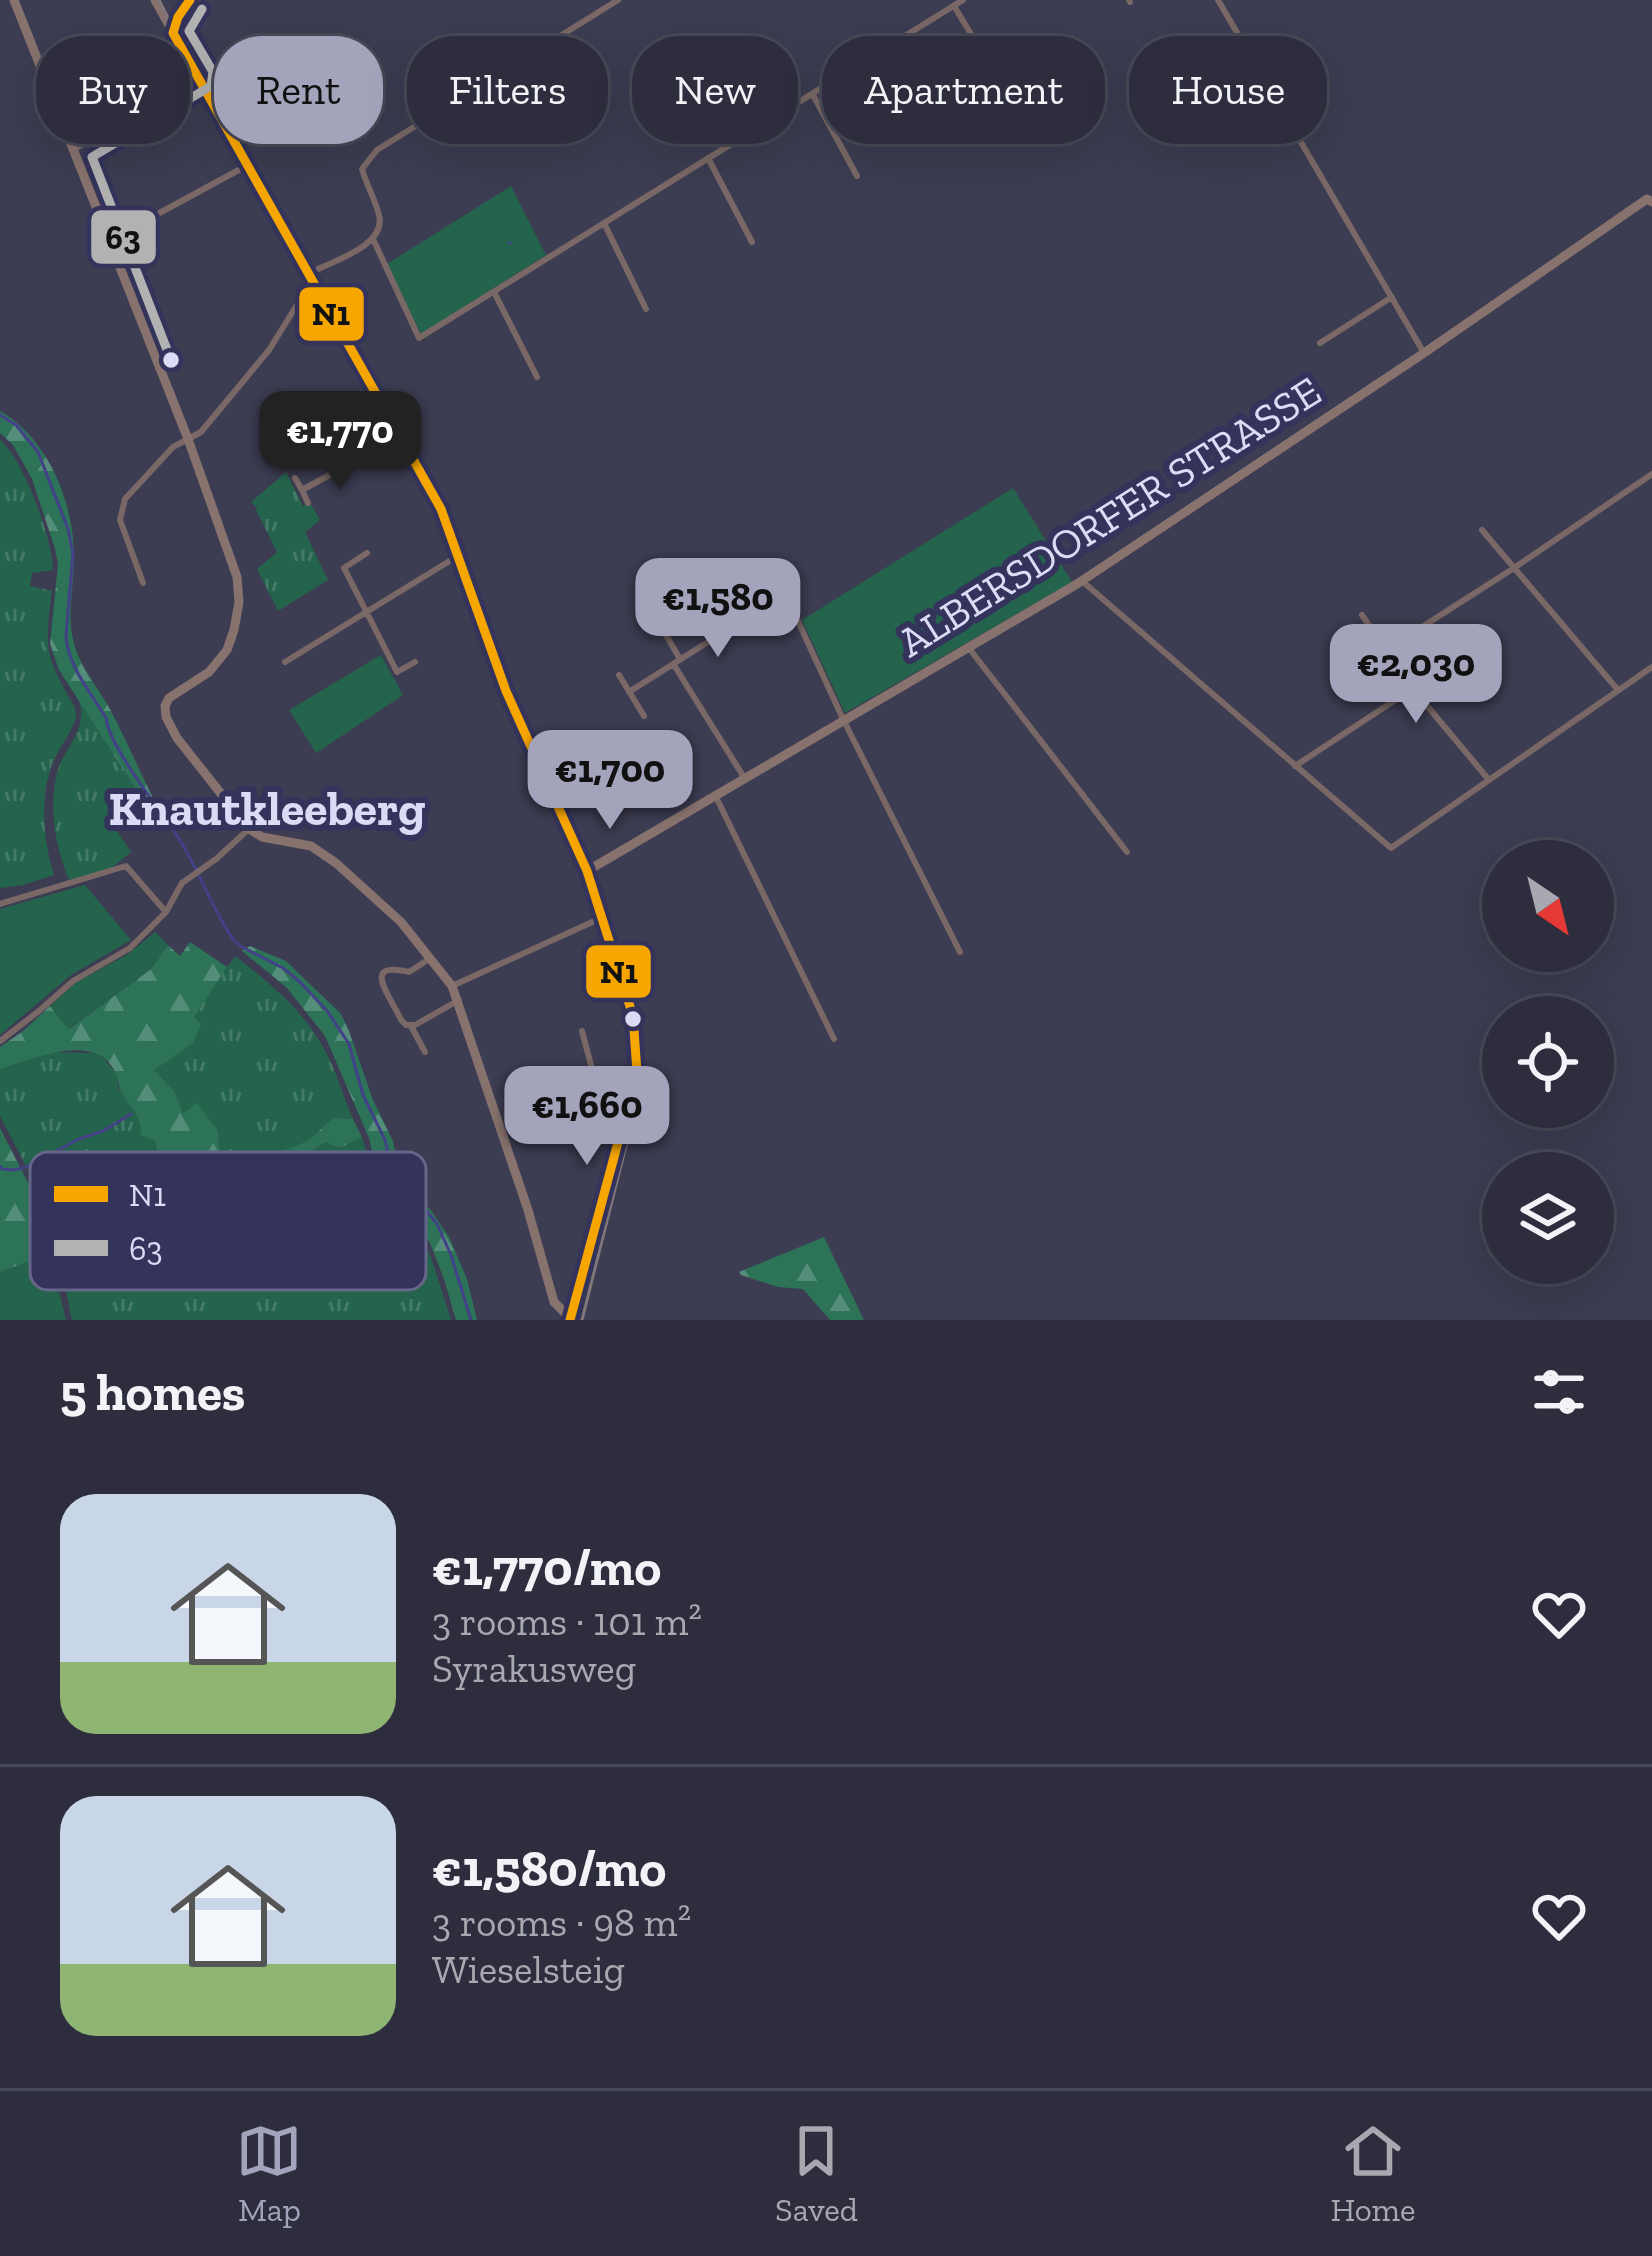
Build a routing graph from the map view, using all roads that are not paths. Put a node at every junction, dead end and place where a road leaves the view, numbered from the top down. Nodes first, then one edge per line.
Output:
1 (14, 0) edge
2 (154, 0) edge
3 (618, 0) edge
4 (963, 0) edge
5 (1218, 0) edge
6 (954, 5) junction
7 (973, 36) edge
8 (199, 77) junction
9 (813, 94) junction
10 (73, 150) junction
11 (708, 158) junction
12 (249, 164) junction
13 (857, 176) dead end
14 (1652, 202) edge
15 (604, 224) junction
16 (374, 239) junction
17 (109, 241) junction
18 (752, 242) dead end
19 (313, 278) junction
20 (494, 292) junction
21 (1392, 296) junction
22 (646, 309) dead end
23 (1319, 343) dead end
24 (1424, 352) junction
25 (537, 377) dead end
26 (400, 436) junction
27 (188, 440) junction
28 (1652, 474) edge
29 (295, 478) dead end
30 (302, 490) junction
31 (308, 502) dead end
32 (1482, 530) dead end
33 (368, 553) dead end
34 (458, 556) junction
35 (1514, 568) junction
36 (1082, 581) junction
37 (143, 583) dead end
38 (365, 613) junction
39 (1362, 615) dead end
40 (663, 630) dead end
41 (968, 647) junction
42 (1386, 650) junction
43 (677, 661) junction
44 (286, 662) dead end
45 (415, 662) dead end
46 (1652, 667) edge
47 (619, 675) dead end
48 (1413, 688) junction
49 (1618, 690) junction
50 (629, 692) junction
51 (644, 716) dead end
52 (844, 719) junction
53 (1294, 766) junction
54 (745, 779) junction
55 (1489, 780) junction
56 (716, 796) junction
57 (249, 830) junction
58 (1126, 852) dead end
59 (587, 871) junction
60 (0, 904) edge
61 (166, 912) junction
62 (601, 918) junction
63 (960, 952) dead end
64 (432, 957) junction
65 (452, 986) junction
66 (459, 1000) junction
67 (411, 1026) junction
68 (582, 1031) dead end
69 (834, 1039) dead end
70 (0, 1041) edge
71 (425, 1052) dead end
72 (592, 1069) junction
73 (637, 1072) junction
74 (584, 1106) dead end
75 (570, 1319) edge

1 - 10 street
2 - 8 street
3 - 16 street
4 - 6 street
5 - 21 street
6 - 7 street
6 - 9 street
8 - 10 street
8 - 12 street
9 - 11 street
9 - 13 street
10 - 17 street
11 - 15 street
11 - 18 street
12 - 17 street
12 - 19 street
14 - 24 street, ALBERSDORFER STRASSE
15 - 20 street
15 - 22 street
16 - 19 street
16 - 20 street
17 - 27 street
19 - 26 street
19 - 27 street
20 - 25 street
21 - 23 street
21 - 24 street
24 - 36 street, ALBERSDORFER STRASSE
26 - 30 street
26 - 34 street
27 - 37 street
27 - 57 street
28 - 35 street
29 - 30 street
30 - 31 street
32 - 35 street
33 - 38 street
34 - 38 street
34 - 59 street
35 - 42 street
35 - 49 street
36 - 41 street, ALBERSDORFER STRASSE
36 - 53 street
38 - 44 street
38 - 45 street
39 - 42 street
40 - 43 street
41 - 52 street, ALBERSDORFER STRASSE
41 - 58 street
42 - 48 street
43 - 50 street
43 - 52 street
43 - 54 street
46 - 49 street
47 - 50 street
48 - 53 street
48 - 55 street
49 - 55 street
50 - 51 street
52 - 54 street, ALBERSDORFER STRASSE
52 - 63 street
53 - 55 street
54 - 56 street, ALBERSDORFER STRASSE
56 - 59 street, ALBERSDORFER STRASSE
56 - 69 street
57 - 61 street
57 - 64 street
59 - 62 street
60 - 61 street
61 - 70 street
62 - 65 street
62 - 73 street
64 - 65 street
64 - 67 street
65 - 66 street
66 - 67 street
66 - 75 street
67 - 71 street
68 - 72 street
72 - 73 street
72 - 74 street
73 - 75 street

